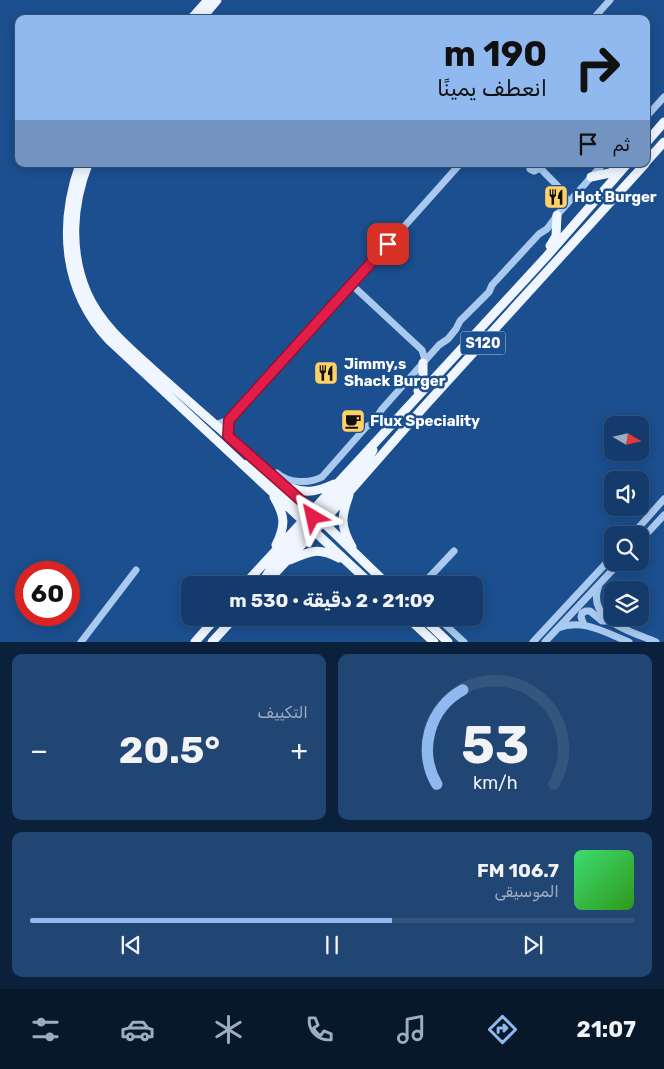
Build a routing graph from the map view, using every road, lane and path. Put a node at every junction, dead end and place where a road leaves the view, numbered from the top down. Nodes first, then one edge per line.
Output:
1 (208, 0) edge
2 (217, 0) edge
3 (610, 0) edge
4 (195, 15) edge
5 (204, 15) edge
6 (597, 15) edge
7 (664, 97) edge
8 (650, 113) edge
9 (664, 122) edge
10 (650, 138) edge
11 (664, 142) edge
12 (650, 157) edge
13 (79, 167) edge
14 (87, 167) edge
15 (457, 167) edge
16 (538, 167) edge
17 (601, 167) edge
18 (617, 167) edge
19 (624, 167) edge
20 (641, 167) edge
21 (591, 177) junction
22 (562, 191) junction
23 (576, 194) junction
24 (567, 204) junction
25 (556, 216) junction
26 (546, 257) junction
27 (352, 285) junction
28 (420, 348) junction
29 (434, 351) junction
30 (424, 362) junction
31 (414, 401) junction
32 (229, 420) junction
33 (214, 425) junction
34 (228, 436) junction
35 (376, 442) junction
36 (259, 463) junction
37 (243, 464) junction
38 (336, 483) junction
39 (286, 486) junction
40 (270, 490) junction
41 (351, 490) junction
42 (664, 499) edge
43 (664, 515) edge
44 (313, 520) junction
45 (640, 526) edge
46 (649, 531) edge
47 (454, 551) dead end
48 (273, 552) junction
49 (357, 556) junction
50 (286, 563) junction
51 (347, 563) junction
52 (604, 566) edge
53 (136, 570) dead end
54 (611, 571) edge
55 (252, 576) edge
56 (266, 576) edge
57 (272, 576) edge
58 (362, 576) edge
59 (378, 576) edge
60 (430, 576) edge
61 (600, 583) junction
62 (604, 616) edge
63 (604, 621) edge
64 (584, 624) junction
65 (209, 626) edge
66 (227, 626) edge
67 (417, 626) edge
68 (431, 626) edge
69 (447, 626) edge
70 (621, 626) edge
71 (556, 629) junction
72 (81, 642) edge
73 (195, 642) edge
74 (212, 642) edge
75 (434, 642) edge
76 (448, 642) edge
77 (464, 642) edge
78 (533, 642) edge
79 (545, 642) edge
80 (629, 642) edge
81 (656, 642) edge

1 - 4 main road
2 - 5 main road
3 - 6 street
7 - 8 street
9 - 10 main road
11 - 12 main road, S120
13 - 37 main road
14 - 33 main road
15 - 27 street
16 - 22 street
17 - 21 street
18 - 21 main road
19 - 26 main road, S120
20 - 41 main road, S120
21 - 23 street
22 - 23 street
22 - 24 street
23 - 24 street
24 - 25 street
25 - 26 main road
25 - 29 street
26 - 31 main road, S120
27 - 28 street
27 - 32 street
28 - 29 street
28 - 30 street
29 - 30 street
30 - 31 main road
30 - 36 street
31 - 35 main road, S120
32 - 33 street
32 - 34 street
33 - 34 main road
34 - 36 main road
35 - 38 main road, S120
35 - 44 main road
36 - 39 main road
37 - 40 main road
37 - 44 main road
38 - 39 main road
38 - 44 main road, S120
39 - 44 main road
40 - 44 main road
40 - 48 main road
41 - 44 main road, S120
41 - 49 main road
42 - 45 street
43 - 46 street
44 - 48 main road, S120
44 - 49 main road
44 - 50 main road, S120
44 - 51 main road
44 - 56 main road
47 - 60 street
48 - 55 main road, S120
49 - 59 main road
50 - 51 main road
50 - 57 main road, S120
51 - 58 main road
52 - 78 street
53 - 72 street
54 - 61 street
61 - 62 street
61 - 71 street
63 - 64 street
64 - 71 street
64 - 80 street
65 - 73 main road
66 - 74 main road
67 - 75 main road
68 - 76 main road
69 - 77 street
70 - 81 street
71 - 79 street

